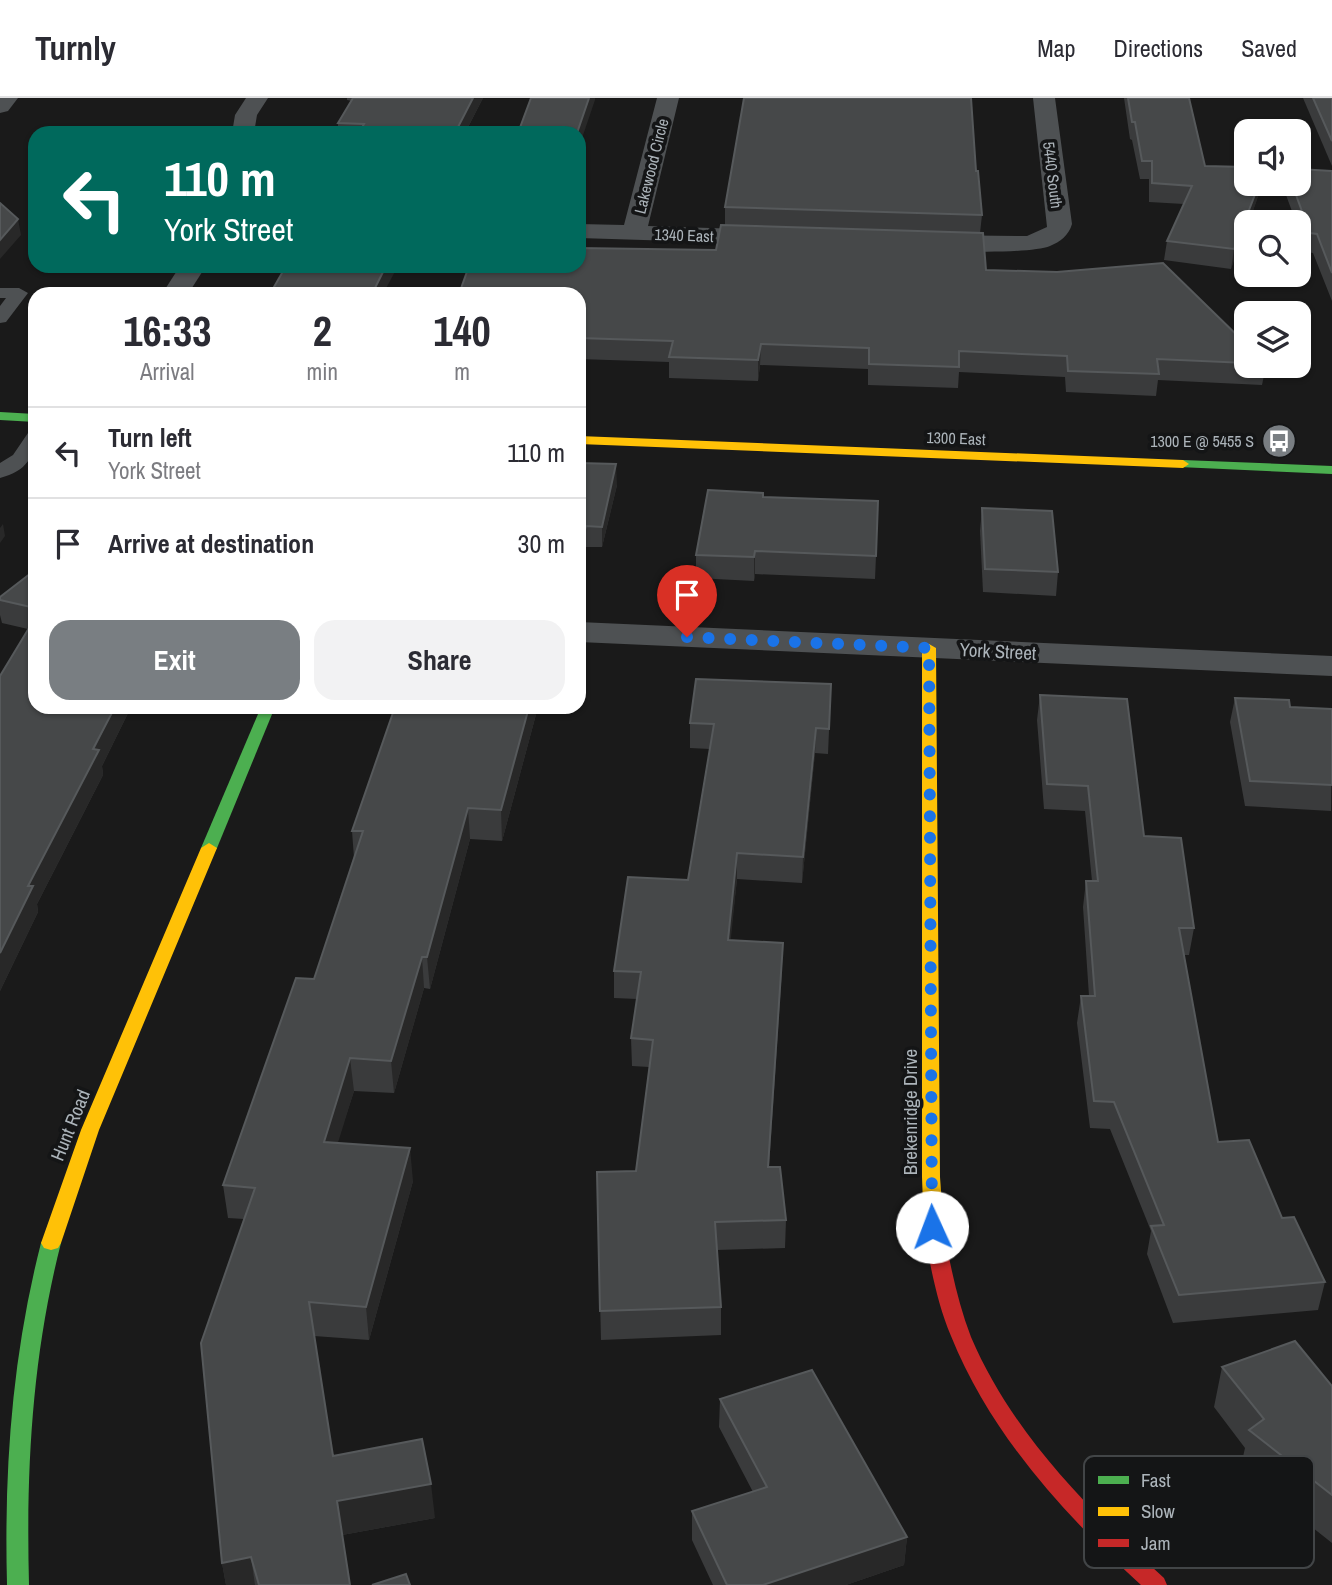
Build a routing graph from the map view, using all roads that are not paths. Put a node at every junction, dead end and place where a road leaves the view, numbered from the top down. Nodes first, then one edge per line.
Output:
1 (7, 98) edge
2 (257, 98) edge
3 (668, 98) edge
4 (1044, 98) edge
5 (0, 106) edge
6 (244, 126) edge
7 (586, 231) edge
8 (634, 233) junction
9 (800, 238) edge
10 (912, 242) edge
11 (0, 293) edge
12 (0, 318) edge
13 (0, 416) edge
14 (28, 418) edge
15 (586, 440) edge
16 (28, 447) edge
17 (1332, 470) edge
18 (0, 472) edge
19 (586, 632) edge
20 (929, 648) junction
21 (1332, 666) edge
22 (265, 714) edge
23 (1084, 1516) edge
24 (1136, 1568) edge
25 (18, 1585) edge
26 (1156, 1585) edge

1 - 5 street
2 - 6 street
3 - 8 street, Lakewood Circle
4 - 10 street, 5440 South
7 - 8 street, 1340 East
8 - 9 street, 1340 East
11 - 12 lane
13 - 14 street
15 - 17 street, 1300 East
16 - 18 lane
19 - 20 street, York Street
20 - 21 street, York Street
20 - 23 street, Brekenridge Drive
22 - 25 street, Hunt Road
24 - 26 street, Brekenridge Drive

